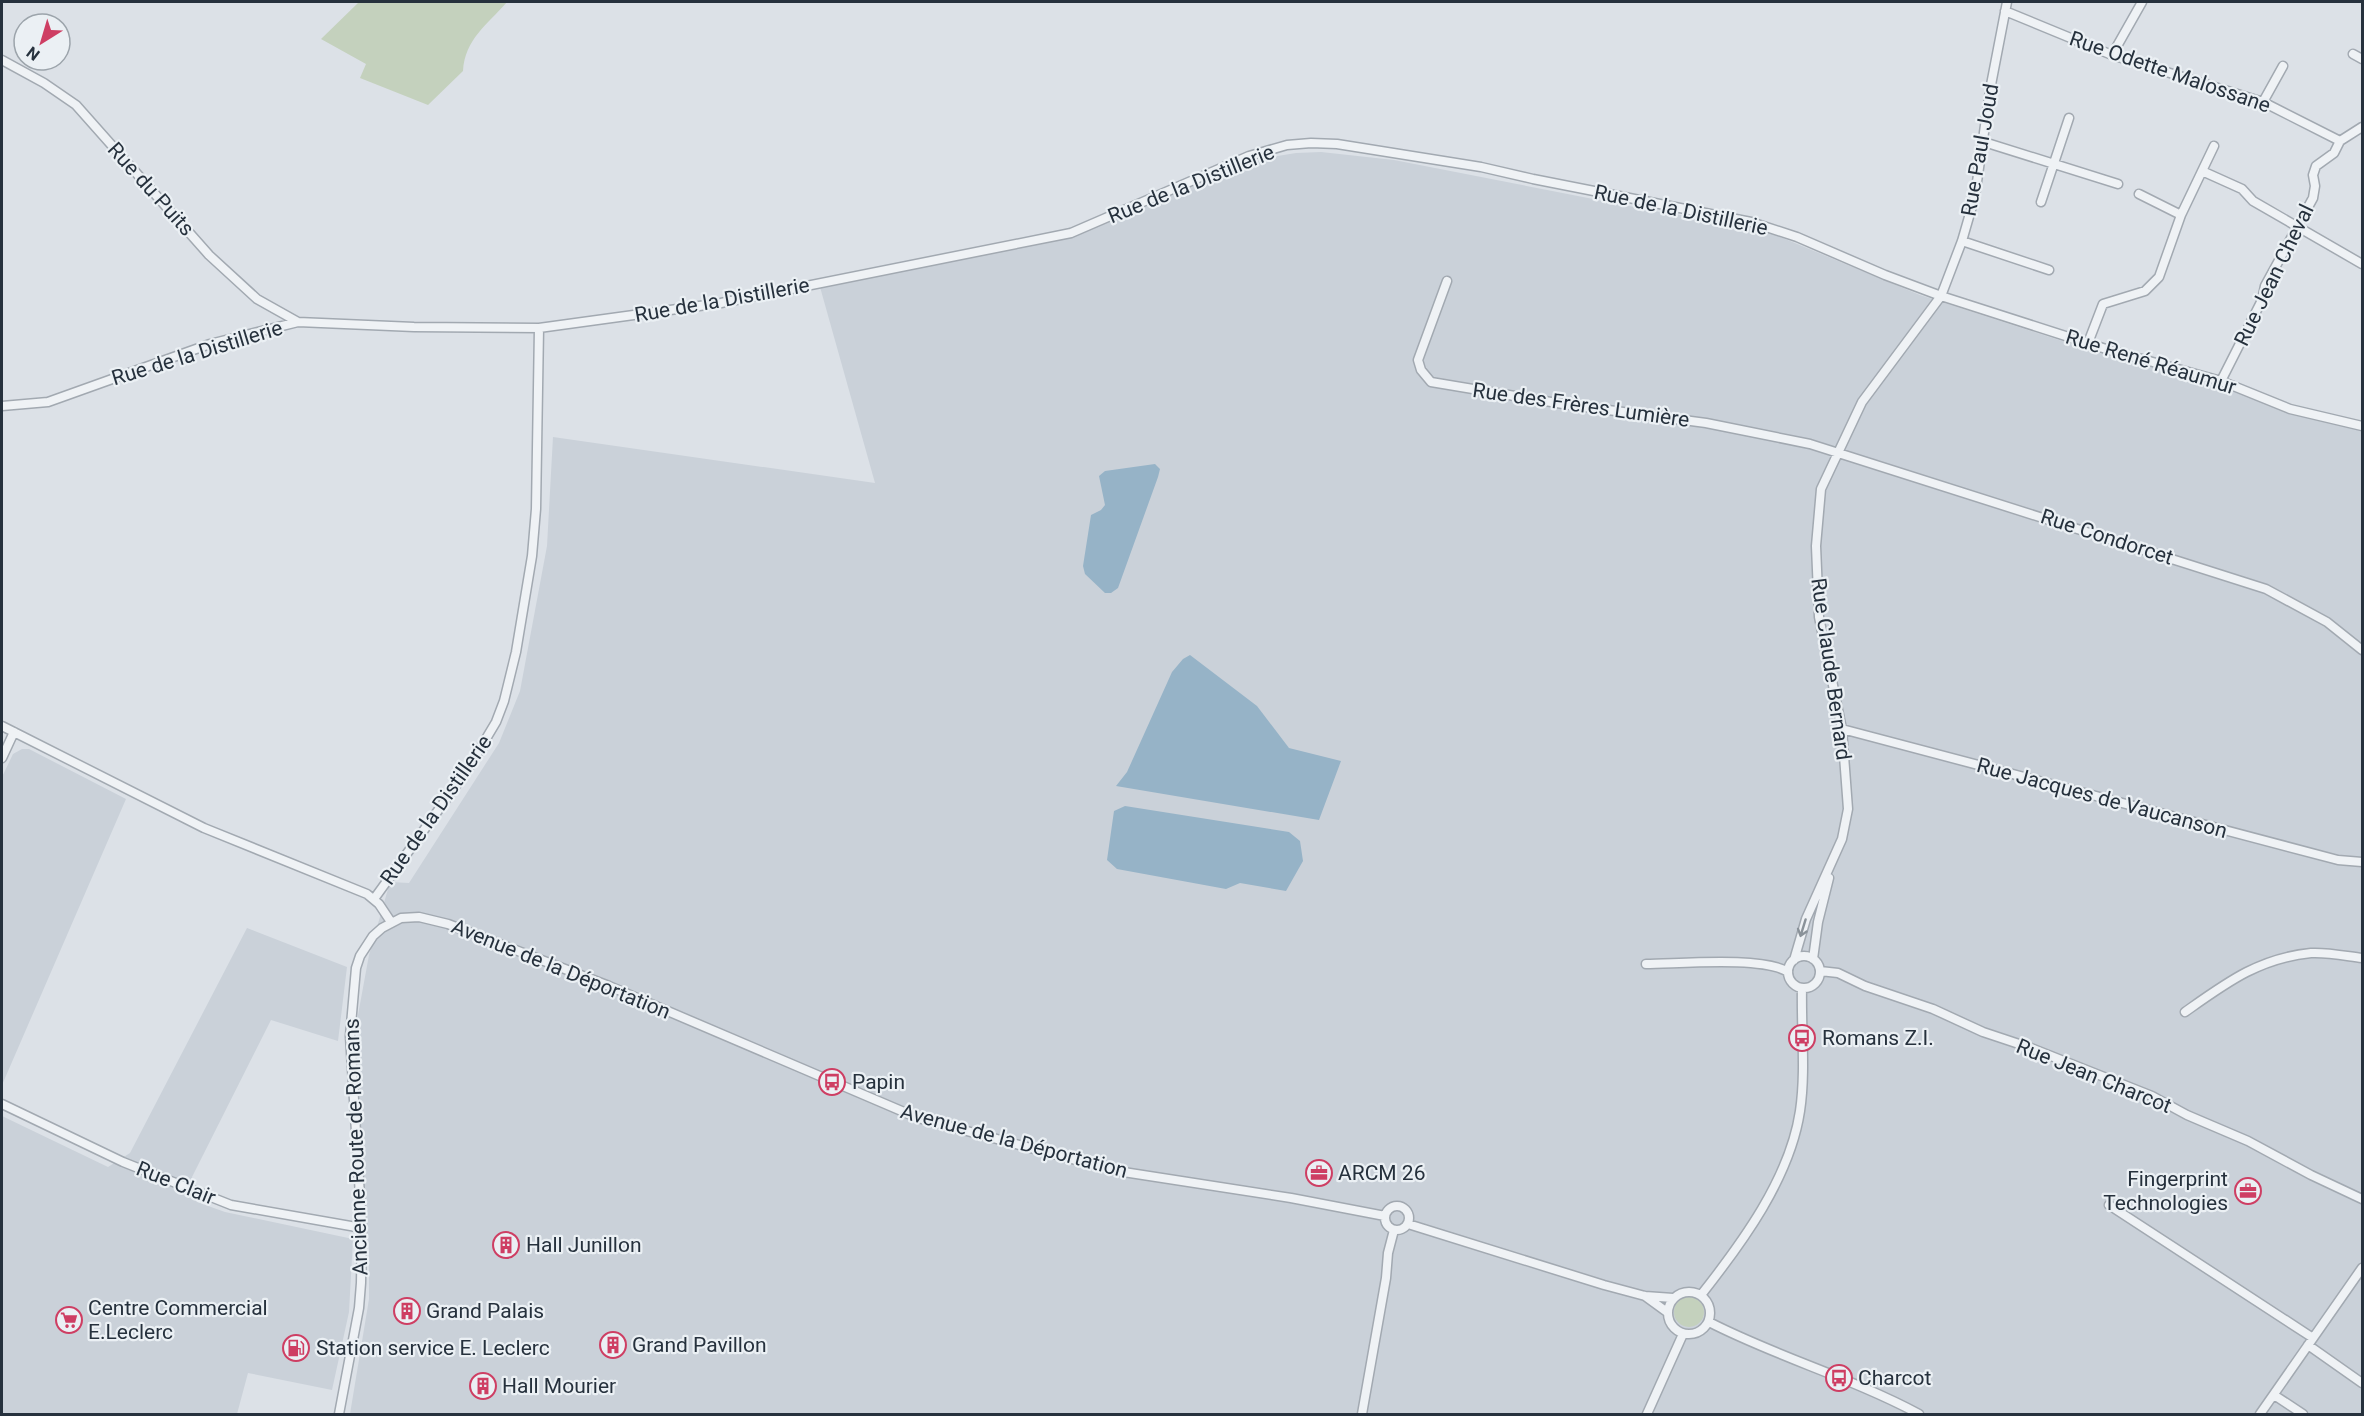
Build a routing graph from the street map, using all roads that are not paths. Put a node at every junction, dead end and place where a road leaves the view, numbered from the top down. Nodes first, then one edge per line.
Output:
1 (2007, 2) edge
2 (2142, 2) edge
3 (2005, 11) junction
4 (2353, 54) dead end
5 (2112, 55) junction
6 (2362, 59) edge
7 (2, 60) edge
8 (2283, 66) dead end
9 (2263, 102) junction
10 (2069, 118) dead end
11 (2362, 127) edge
12 (2340, 141) junction
13 (1984, 142) junction
14 (2214, 147) dead end
15 (2053, 164) junction
16 (2202, 171) junction
17 (2118, 184) dead end
18 (2139, 194) dead end
19 (2041, 202) dead end
20 (2181, 215) junction
21 (2298, 226) junction
22 (1962, 241) junction
23 (2362, 264) edge
24 (2049, 270) dead end
25 (1447, 281) dead end
26 (1941, 296) junction
27 (298, 322) junction
28 (539, 328) junction
29 (2088, 343) junction
30 (2221, 381) junction
31 (2, 406) edge
32 (2362, 426) edge
33 (1838, 453) junction
34 (2362, 650) edge
35 (2, 726) edge
36 (1842, 729) junction
37 (14, 732) junction
38 (2, 758) edge
39 (1834, 860) junction
40 (2362, 862) edge
41 (374, 898) junction
42 (391, 922) junction
43 (2362, 958) edge
44 (1813, 959) junction
45 (1794, 960) junction
46 (1646, 964) dead end
47 (1820, 971) junction
48 (1788, 972) junction
49 (1802, 988) junction
50 (2185, 1012) dead end
51 (2, 1104) edge
52 (2362, 1198) edge
53 (2109, 1205) dead end
54 (1385, 1216) junction
55 (1408, 1224) junction
56 (362, 1228) junction
57 (1394, 1230) junction
58 (2362, 1268) edge
59 (1701, 1295) junction
60 (1645, 1296) junction
61 (1673, 1298) junction
62 (1667, 1312) junction
63 (1709, 1322) junction
64 (1683, 1334) junction
65 (2311, 1342) junction
66 (2362, 1383) edge
67 (2274, 1395) junction
68 (339, 1414) edge
69 (1362, 1414) edge
70 (1647, 1414) edge
71 (1919, 1414) edge
72 (2260, 1414) edge
73 (2303, 1414) edge

1 - 3 street, Rue Paul Joud
2 - 5 street
3 - 5 street, Rue Odette Malossane
3 - 13 street, Rue Paul Joud
4 - 6 street
5 - 9 street, Rue Odette Malossane
7 - 27 street, Rue du Puits
8 - 9 street
9 - 12 street, Rue Odette Malossane
10 - 15 street
11 - 12 street
12 - 21 street, Rue Jean Cheval
13 - 15 street
13 - 22 street, Rue Paul Joud
14 - 16 street
15 - 17 street
15 - 19 street
16 - 20 street
16 - 21 street
18 - 20 street
20 - 29 street
21 - 23 street
21 - 30 street, Rue Jean Cheval
22 - 24 street
22 - 26 street, Rue Paul Joud
25 - 33 street, Rue des Frères Lumière
26 - 28 street, Rue de la Distillerie
26 - 29 street, Rue René Réaumur
26 - 33 street, Rue Claude Bernard
27 - 28 street, Rue de la Distillerie
27 - 31 street, Rue de la Distillerie
28 - 41 street, Rue de la Distillerie
29 - 30 street, Rue René Réaumur
30 - 32 street, Rue René Réaumur
33 - 34 street, Rue Condorcet
33 - 36 street, Rue Claude Bernard
35 - 37 street
36 - 39 street, Rue Claude Bernard
36 - 40 street, Rue Jacques de Vaucanson
37 - 38 street
37 - 41 street
39 - 44 street
39 -> 45 street
41 - 42 street
42 - 54 street, Avenue de la Déportation
42 - 56 street, Ancienne Route de Romans
43 - 50 street
44 - 45 street
44 - 47 street
45 - 48 street
46 - 48 street
47 - 49 street
47 - 52 street, Rue Jean Charcot
48 - 49 street
49 - 59 street
51 - 56 street, Rue Clair
53 - 65 street
54 - 55 street
54 - 57 street
55 - 57 street
55 - 60 street
56 - 68 street, Ancienne Route de Romans
57 - 69 street
58 - 65 street
59 - 61 street
59 - 63 street
60 - 61 street
60 - 62 street
61 - 62 street
62 - 64 street
63 - 64 street
63 - 71 street
64 - 70 street
65 - 66 street
65 - 67 street
67 - 72 street
67 - 73 street

